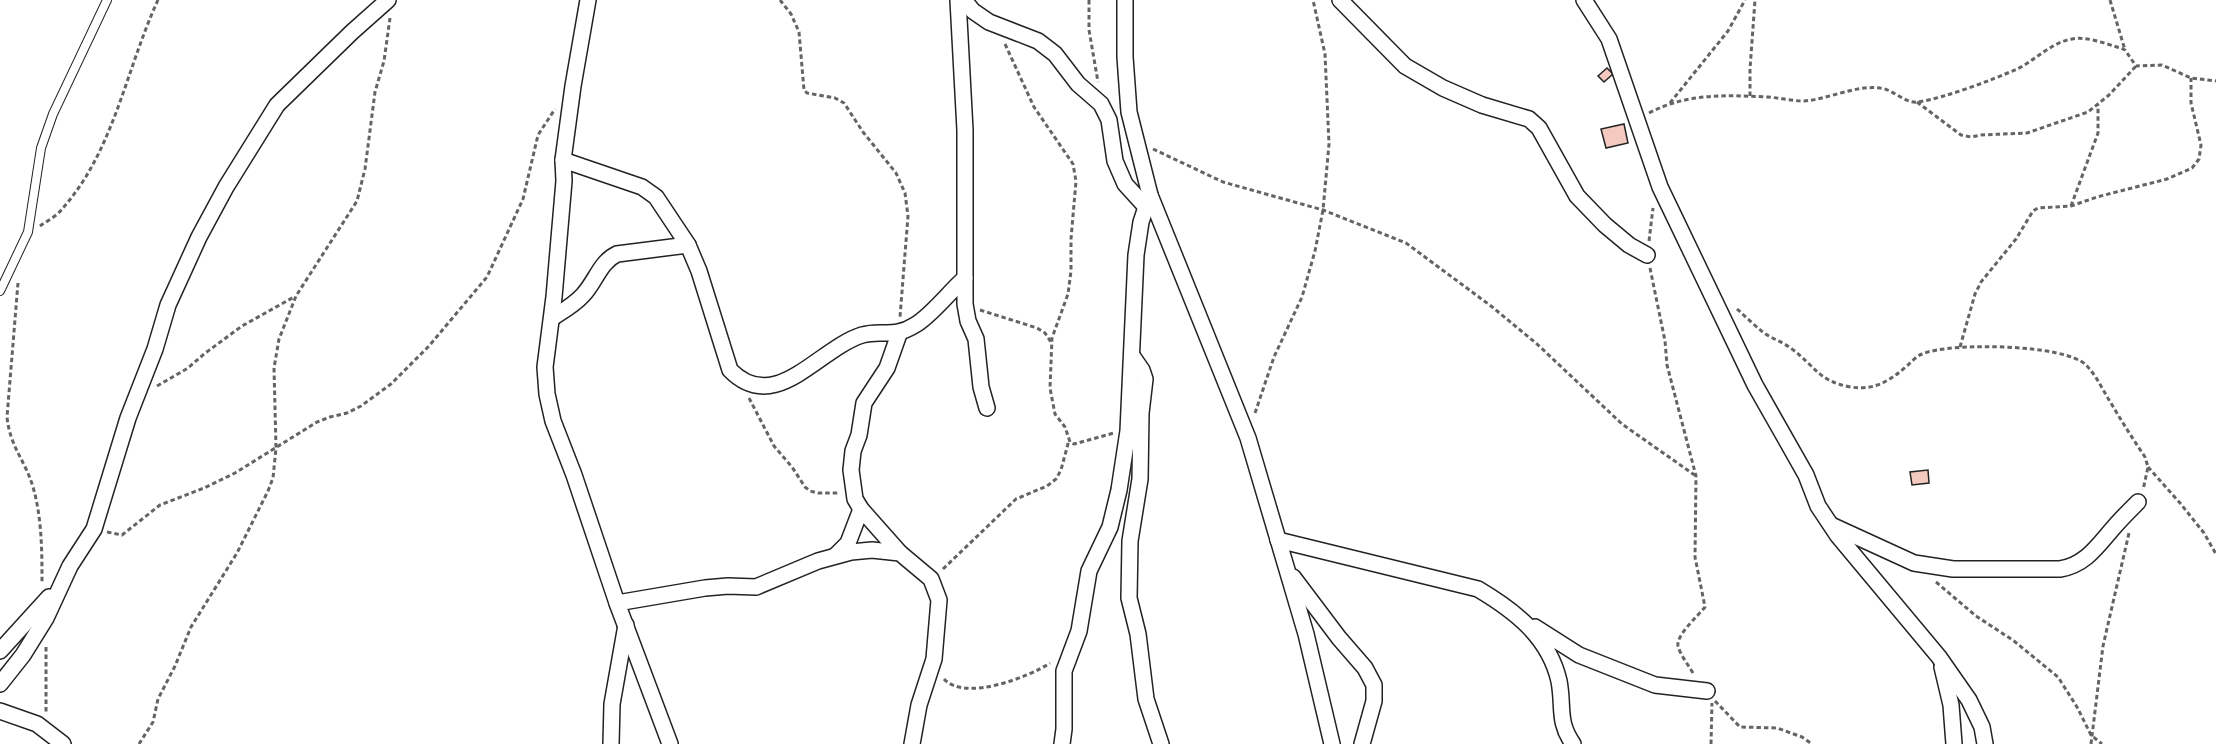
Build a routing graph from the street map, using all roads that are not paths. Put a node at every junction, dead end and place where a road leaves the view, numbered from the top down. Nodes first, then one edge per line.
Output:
1 (107, 0) edge
2 (588, 0) edge
3 (958, 0) edge
4 (964, 0) edge
5 (1125, 0) edge
6 (1340, 0) edge
7 (1584, 0) edge
8 (389, 5) edge
9 (563, 160) junction
10 (1148, 200) junction
11 (688, 245) junction
12 (1647, 255) road end
13 (965, 278) junction
14 (0, 291) edge
15 (552, 318) junction
16 (899, 334) junction
17 (1133, 357) junction
18 (987, 408) dead end
19 (2138, 502) road end
20 (858, 504) junction
21 (1828, 524) junction
22 (1278, 540) junction
23 (900, 553) junction
24 (835, 556) junction
25 (1286, 568) junction
26 (617, 603) junction
27 (44, 613) junction
28 (1525, 621) junction
29 (627, 625) junction
30 (0, 651) edge
31 (1939, 657) junction
32 (0, 684) edge
33 (1707, 691) road end
34 (0, 711) edge
35 (63, 744) edge
36 (611, 744) edge
37 (670, 744) edge
38 (912, 744) edge
39 (1062, 744) edge
40 (1161, 744) edge
41 (1332, 744) edge
42 (1362, 744) edge
43 (1573, 744) edge
44 (1954, 744) edge
45 (1986, 744) edge

1 - 14 lane
2 - 9 street
3 - 13 street
4 - 10 street
5 - 10 street
6 - 12 street
7 - 21 street
8 - 27 street
9 - 11 street
9 - 15 street
10 - 17 street
10 - 22 street
11 - 15 street
11 - 16 street
13 - 16 street
13 - 18 street
15 - 26 street
16 - 20 street
17 - 39 street
17 - 40 street
19 - 21 street
20 - 23 street
20 - 24 street
21 - 31 street
22 - 25 street
22 - 28 street
23 - 24 street
23 - 38 street
24 - 26 street
25 - 41 street
25 - 42 street
26 - 29 street
27 - 30 street
27 - 32 street
28 - 33 street
28 - 43 street
29 - 36 street
29 - 37 street
31 - 44 street
31 - 45 street
34 - 35 street

